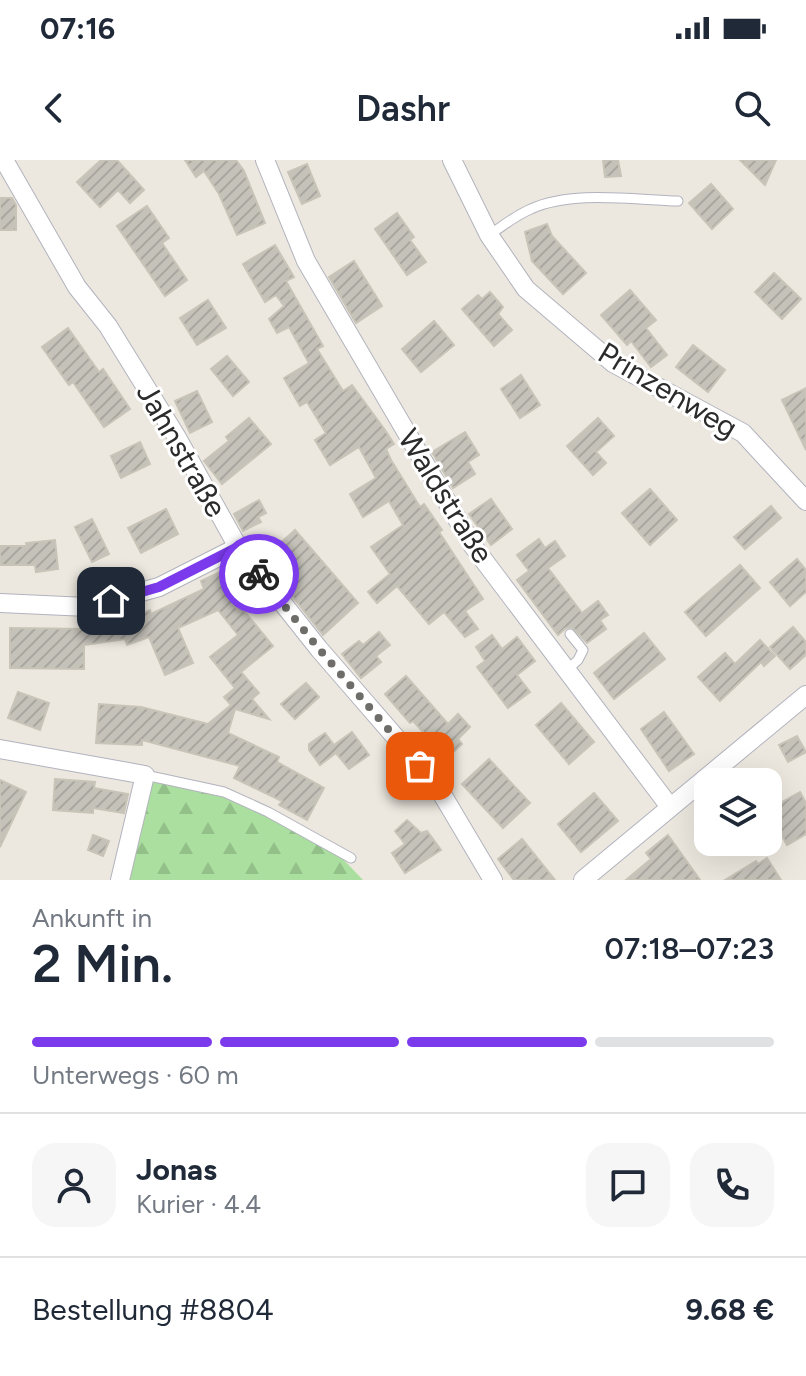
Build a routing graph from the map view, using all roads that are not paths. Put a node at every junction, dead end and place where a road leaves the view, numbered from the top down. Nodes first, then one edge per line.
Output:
1 (4, 160) edge
2 (265, 160) edge
3 (452, 160) edge
4 (678, 201) dead end
5 (489, 235) junction
6 (806, 501) edge
7 (238, 547) junction
8 (0, 603) edge
9 (570, 634) dead end
10 (567, 670) junction
11 (806, 695) edge
12 (0, 749) edge
13 (145, 775) junction
14 (670, 807) junction
15 (351, 858) dead end
16 (120, 880) edge
17 (493, 880) edge
18 (583, 880) edge

1 - 7 street, Jahnstraße
2 - 10 street, Waldstraße
3 - 5 street, Prinzenweg
4 - 5 lane
5 - 6 street, Prinzenweg
7 - 8 street
7 - 17 street, Jahnstraße
9 - 10 lane
10 - 14 street, Waldstraße
11 - 14 street
12 - 13 street
13 - 15 lane
13 - 16 street
14 - 18 street

